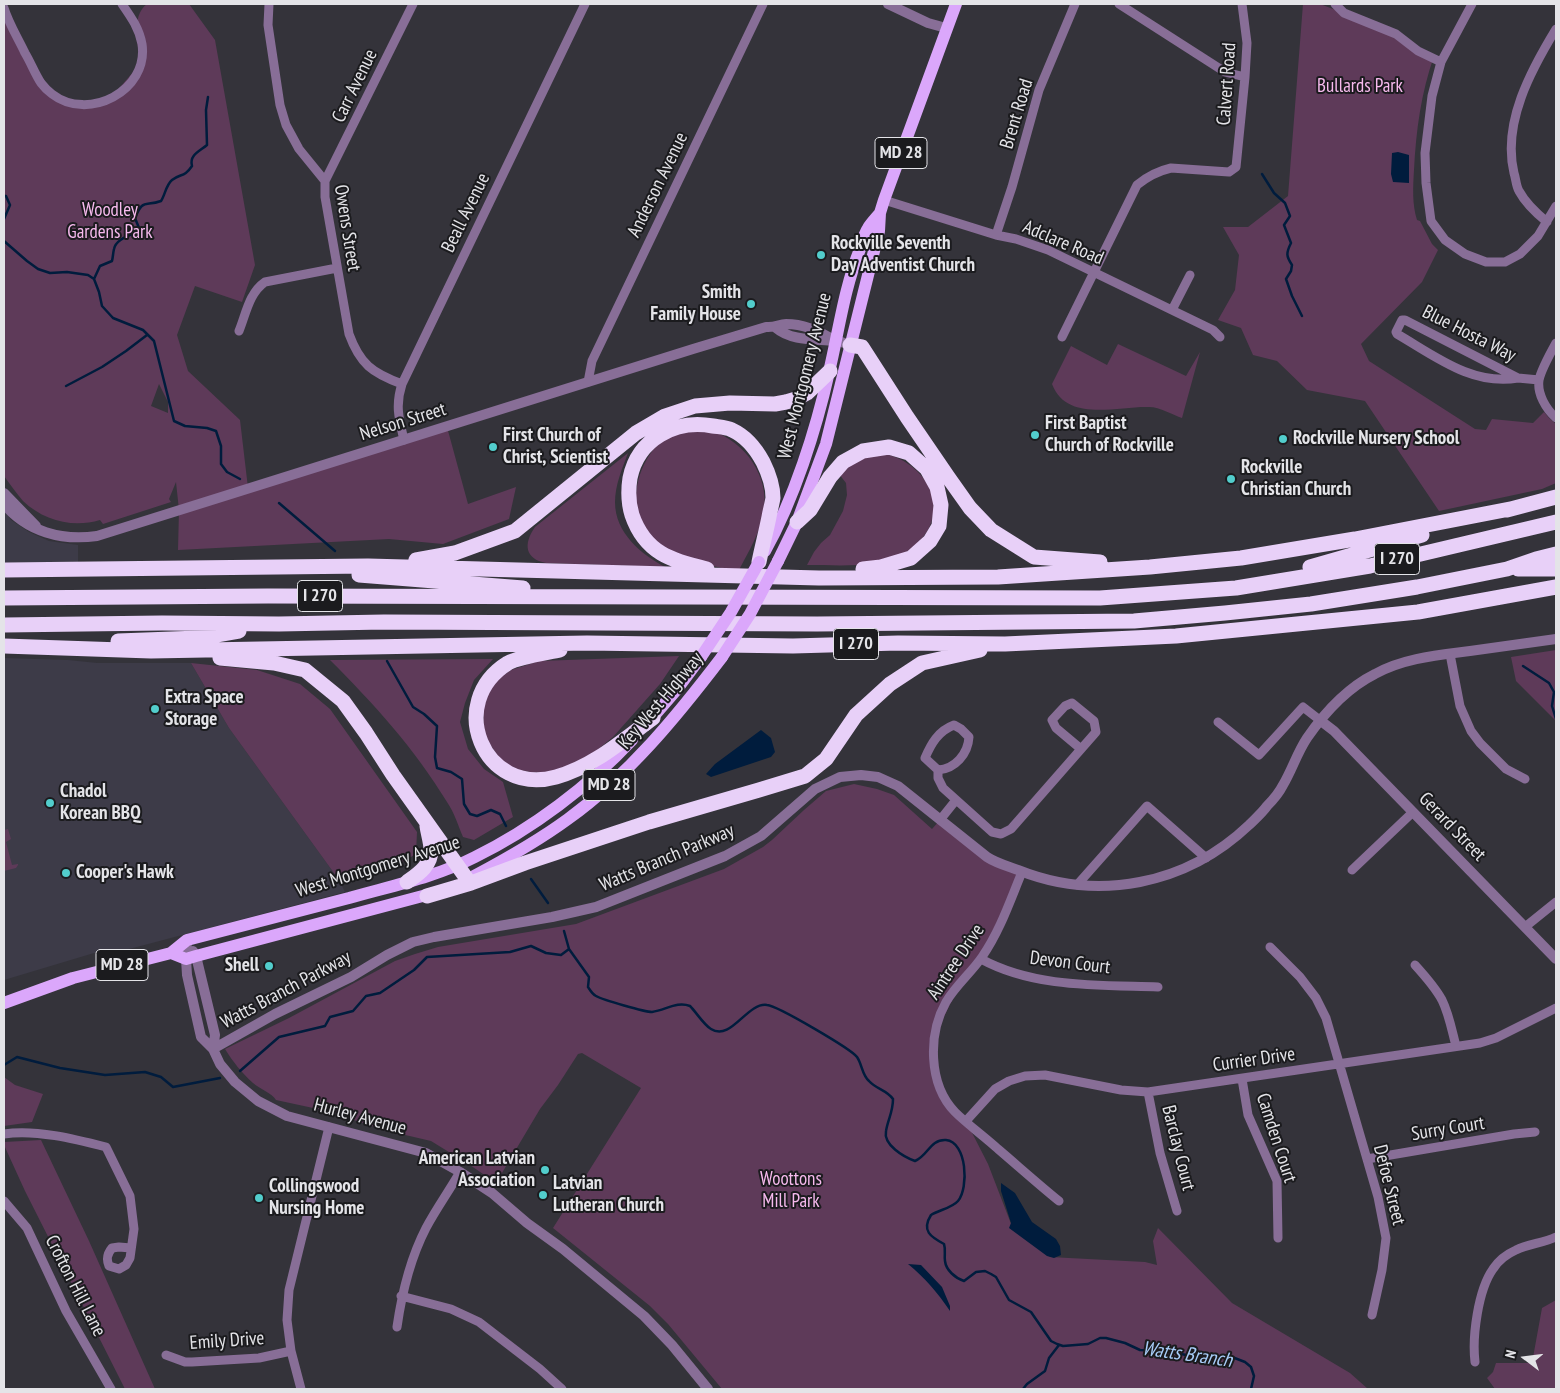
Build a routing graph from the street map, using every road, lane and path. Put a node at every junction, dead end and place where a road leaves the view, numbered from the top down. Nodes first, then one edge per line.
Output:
1 (122, 4) edge
2 (269, 4) edge
3 (413, 4) edge
4 (585, 4) edge
5 (763, 4) edge
6 (888, 4) edge
7 (956, 4) edge
8 (1074, 4) edge
9 (1119, 4) edge
10 (1242, 4) edge
11 (1335, 4) edge
12 (1472, 4) edge
13 (4, 8) edge
14 (946, 28) junction
15 (1556, 29) edge
16 (1441, 62) junction
17 (1245, 77) junction
18 (325, 181) junction
19 (884, 200) junction
20 (1556, 206) edge
21 (880, 213) junction
22 (1547, 222) junction
23 (996, 235) junction
24 (337, 268) junction
25 (1094, 274) junction
26 (1190, 275) dead end
27 (1172, 310) junction
28 (239, 331) dead end
29 (1220, 337) dead end
30 (1062, 338) dead end
31 (835, 341) junction
32 (1556, 343) edge
33 (850, 345) junction
34 (830, 371) junction
35 (1518, 378) junction
36 (1539, 380) junction
37 (588, 382) junction
38 (402, 384) junction
39 (1556, 418) edge
40 (404, 440) junction
41 (4, 493) edge
42 (1556, 497) edge
43 (4, 504) edge
44 (1515, 508) junction
45 (796, 522) junction
46 (1556, 522) edge
47 (40, 530) junction
48 (1556, 554) edge
49 (759, 562) junction
50 (228, 566) junction
51 (382, 566) junction
52 (1150, 567) junction
53 (1506, 569) junction
54 (4, 570) edge
55 (1556, 570) edge
56 (740, 576) junction
57 (798, 578) junction
58 (1556, 586) edge
59 (1236, 588) junction
60 (637, 597) junction
61 (4, 598) edge
62 (279, 624) junction
63 (4, 625) edge
64 (1556, 639) edge
65 (587, 643) junction
66 (1005, 644) junction
67 (4, 646) edge
68 (151, 651) junction
69 (1450, 654) junction
70 (722, 657) joint
71 (653, 718) junction
72 (1321, 720) junction
73 (1218, 722) dead end
74 (1081, 749) junction
75 (938, 770) junction
76 (1525, 780) dead end
77 (956, 800) junction
78 (1413, 812) junction
79 (940, 820) junction
80 (426, 822) junction
81 (1206, 858) junction
82 (457, 865) junction
83 (1352, 870) dead end
84 (1022, 872) junction
85 (468, 879) junction
86 (407, 882) junction
87 (1077, 885) junction
88 (427, 896) junction
89 (1556, 902) edge
90 (1525, 927) junction
91 (187, 940) junction
92 (1270, 947) dead end
93 (171, 953) junction
94 (191, 958) junction
95 (1556, 958) edge
96 (981, 959) junction
97 (1415, 965) dead end
98 (1158, 987) dead end
99 (4, 1003) edge
100 (1556, 1008) edge
101 (1456, 1046) junction
102 (213, 1050) junction
103 (1339, 1064) junction
104 (1242, 1078) junction
105 (1148, 1092) junction
106 (966, 1121) junction
107 (329, 1127) junction
108 (1535, 1132) dead end
109 (4, 1134) edge
110 (1367, 1159) junction
111 (460, 1172) junction
112 (4, 1201) edge
113 (1059, 1201) dead end
114 (1177, 1211) dead end
115 (1556, 1237) edge
116 (1278, 1238) dead end
117 (131, 1248) dead end
118 (401, 1296) junction
119 (1372, 1315) dead end
120 (397, 1327) dead end
121 (291, 1351) junction
122 (166, 1355) dead end
123 (1475, 1362) dead end
124 (112, 1389) edge
125 (301, 1389) edge
126 (562, 1389) edge
127 (708, 1389) edge

1 - 13 street
2 - 18 street, Owens Street
3 - 18 street, Carr Avenue
4 - 38 street, Beall Avenue
5 - 37 street, Anderson Avenue
6 - 14 street
7 - 14 main road, West Montgomery Avenue / MD 28
8 - 23 street, Brent Road
9 - 17 street
10 - 17 street, Calvert Road
11 - 16 street
12 - 16 street
14 - 19 main road, West Montgomery Avenue / MD 28
15 - 22 street
16 - 22 street
17 - 25 street, Calvert Road
18 - 24 street, Owens Street
19 - 21 main road, West Montgomery Avenue / MD 28
19 - 23 street, Adclare Road
20 - 22 street
21 - 31 main road, West Montgomery Avenue / MD 28
21 - 33 main road, West Montgomery Avenue / MD 28
23 - 25 street, Adclare Road
24 - 28 street
24 - 38 street, Owens Street
25 - 27 street, Adclare Road
25 - 30 street
26 - 27 street
27 - 29 street, Adclare Road
31 - 33 street, Nelson Street
31 - 34 main road, West Montgomery Avenue / MD 28
31 - 37 street, Nelson Street
32 - 36 street
33 - 45 main road, West Montgomery Avenue / MD 28
33 - 52 highway
34 - 49 main road, West Montgomery Avenue / MD 28
34 - 51 highway
35 - 35 street, Blue Hosta Way
35 - 36 street, Blue Hosta Way
36 - 39 street
37 - 40 street, Nelson Street
38 - 40 street, Beall Avenue
40 - 47 street, Nelson Street
41 - 47 street
42 - 44 highway, I 270
43 - 47 street, Nelson Street
44 - 52 highway, I 270
44 - 59 highway
45 - 57 highway
45 - 70 main road, West Montgomery Avenue / MD 28, bridge
46 - 59 highway, I 270
48 - 53 highway, I 270
49 - 56 highway
49 - 71 main road, West Montgomery Avenue / MD 28, bridge
50 - 51 highway, I 270
50 - 54 highway, I 270
50 - 60 highway
51 - 56 highway, I 270
52 - 57 highway, I 270
53 - 55 highway
53 - 62 highway, I 270
56 - 57 highway, I 270
58 - 66 highway, I 270
59 - 60 highway, I 270
60 - 61 highway, I 270
62 - 63 highway, I 270
62 - 67 highway
64 - 69 street, Watts Branch Parkway
65 - 66 highway, I 270
65 - 68 highway, I 270
65 - 71 highway
66 - 88 highway
67 - 68 highway, I 270
68 - 80 highway
69 - 72 street, Watts Branch Parkway
69 - 76 street
70 - 85 main road, Key West Highway / MD 28
71 - 82 main road, West Montgomery Avenue / MD 28
72 - 73 street
72 - 78 street, Gerard Street
72 - 81 street, Watts Branch Parkway
74 - 74 street
74 - 77 street
75 - 75 street
75 - 77 street
77 - 79 street
78 - 83 street
78 - 90 street, Gerard Street
79 - 84 street, Watts Branch Parkway
79 - 102 street, Watts Branch Parkway
80 - 82 highway
80 - 86 highway
81 - 87 street, Watts Branch Parkway
81 - 87 street
82 - 85 highway
82 - 86 main road, West Montgomery Avenue / MD 28
84 - 87 street, Watts Branch Parkway
84 - 96 street, Aintree Drive
85 - 88 main road, Key West Highway / MD 28
86 - 91 main road, West Montgomery Avenue / MD 28
88 - 94 main road, West Montgomery Avenue / MD 28
89 - 90 street
90 - 95 street, Gerard Street
91 - 93 main road, West Montgomery Avenue / MD 28
91 - 94 street
92 - 103 street, Defoe Street
93 - 94 main road, MD 28
93 - 99 main road, West Montgomery Avenue / MD 28
94 - 102 street
96 - 98 street, Devon Court
96 - 106 street, Aintree Drive
97 - 101 street
100 - 101 street, Currier Drive
101 - 103 street, Currier Drive
102 - 107 street, Hurley Avenue
103 - 104 street, Currier Drive
103 - 110 street, Defoe Street
104 - 105 street, Currier Drive
104 - 116 street, Camden Court
105 - 106 street, Currier Drive
105 - 114 street, Barclay Court
106 - 113 street, Aintree Drive
107 - 111 street, Hurley Avenue
107 - 121 street
108 - 110 street, Surry Court
109 - 117 street
110 - 119 street, Defoe Street
111 - 118 street
111 - 127 street, Hurley Avenue
112 - 124 street, Crofton Hill Lane
115 - 123 street
118 - 120 street
118 - 126 street
121 - 122 street, Emily Drive
121 - 125 street

